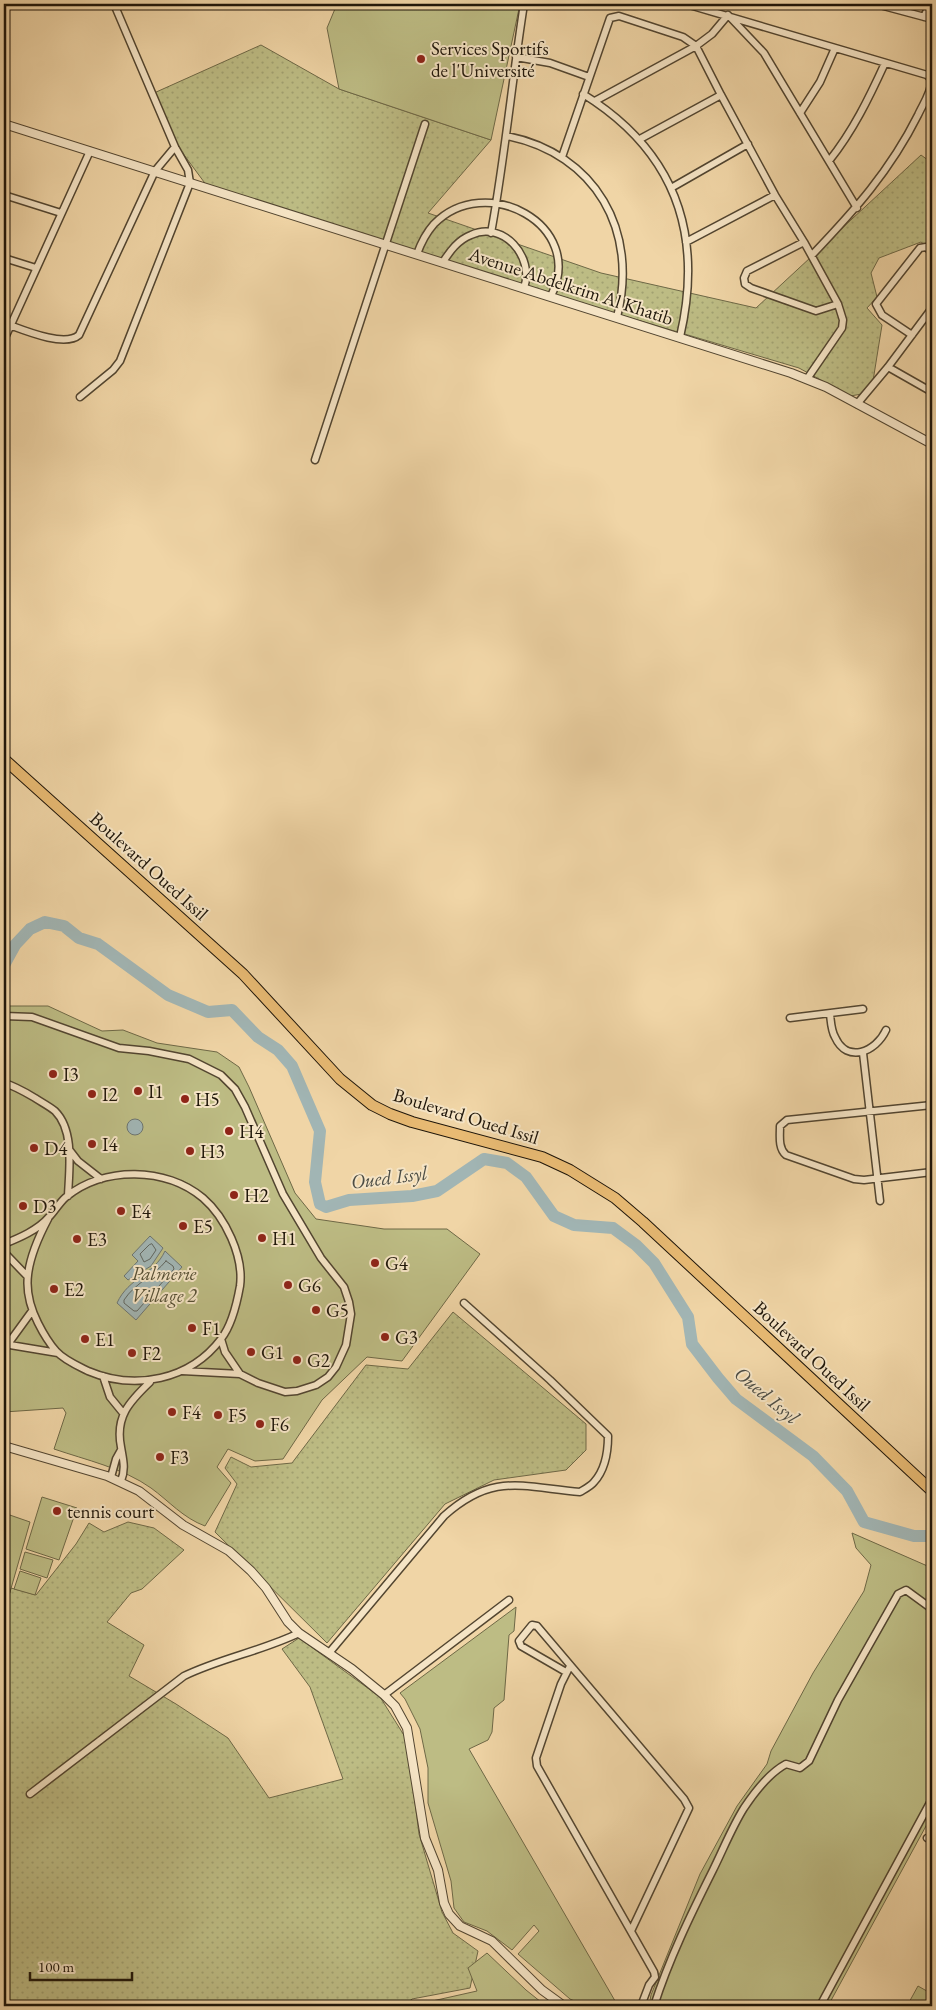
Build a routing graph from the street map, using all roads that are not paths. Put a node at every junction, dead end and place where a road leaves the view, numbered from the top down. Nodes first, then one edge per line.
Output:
1 (114, 4) edge
2 (524, 4) edge
3 (686, 4) edge
4 (714, 4) edge
5 (876, 4) edge
6 (930, 4) edge
7 (710, 11) junction
8 (728, 15) junction
9 (924, 17) junction
10 (932, 19) edge
11 (696, 46) junction
12 (835, 48) junction
13 (516, 57) junction
14 (886, 63) junction
15 (589, 77) junction
16 (583, 94) junction
17 (721, 95) junction
18 (595, 101) junction
19 (800, 113) junction
20 (4, 124) edge
21 (425, 124) dead end
22 (507, 136) junction
23 (640, 139) junction
24 (748, 144) junction
25 (175, 147) junction
26 (90, 151) junction
27 (562, 156) junction
28 (829, 161) junction
29 (155, 171) junction
30 (190, 182) junction
31 (671, 188) junction
32 (4, 195) edge
33 (775, 195) junction
34 (497, 203) junction
35 (857, 208) junction
36 (61, 213) junction
37 (491, 233) junction
38 (686, 242) junction
39 (804, 242) junction
40 (386, 244) junction
41 (932, 252) edge
42 (417, 254) junction
43 (812, 255) junction
44 (4, 258) edge
45 (443, 262) junction
46 (36, 268) junction
47 (524, 288) junction
48 (551, 296) junction
49 (838, 304) junction
50 (931, 313) edge
51 (617, 317) junction
52 (7, 324) edge
53 (912, 335) junction
54 (680, 337) junction
55 (4, 340) edge
56 (888, 367) junction
57 (807, 379) junction
58 (932, 392) edge
59 (80, 397) dead end
60 (857, 404) junction
61 (932, 444) edge
62 (316, 460) dead end
63 (4, 759) edge
64 (863, 1009) dead end
65 (830, 1014) junction
66 (4, 1016) edge
67 (790, 1018) dead end
68 (886, 1030) dead end
69 (863, 1052) junction
70 (4, 1083) edge
71 (932, 1105) edge
72 (871, 1111) junction
73 (68, 1148) junction
74 (932, 1172) edge
75 (878, 1178) junction
76 (100, 1179) junction
77 (68, 1196) junction
78 (880, 1201) dead end
79 (48, 1219) junction
80 (4, 1244) edge
81 (4, 1252) edge
82 (27, 1276) junction
83 (464, 1303) dead end
84 (32, 1311) junction
85 (221, 1339) junction
86 (6, 1344) edge
87 (58, 1353) junction
88 (182, 1371) junction
89 (240, 1374) junction
90 (103, 1376) junction
91 (150, 1382) junction
92 (124, 1413) junction
93 (4, 1446) edge
94 (122, 1450) junction
95 (111, 1477) junction
96 (121, 1482) junction
97 (932, 1491) edge
98 (508, 1600) dead end
99 (932, 1609) edge
100 (299, 1633) junction
101 (329, 1654) junction
102 (571, 1665) junction
103 (566, 1672) junction
104 (384, 1695) junction
105 (30, 1794) dead end
106 (932, 1799) edge
107 (631, 1931) junction
108 (448, 2006) edge
109 (458, 2006) edge
110 (564, 2006) edge
111 (641, 2006) edge
112 (654, 2006) edge
113 (820, 2006) edge

1 - 25 street
2 - 13 street
3 - 7 street
4 - 7 street
5 - 9 street
6 - 9 street
7 - 8 street
8 - 11 street
8 - 12 street
8 - 19 street
9 - 10 street
11 - 15 street
11 - 17 street
11 - 18 street
12 - 14 street
12 - 19 street
13 - 15 street
13 - 22 street
14 - 28 street
14 - 35 street
15 - 16 street
16 - 18 street
16 - 27 street
17 - 23 street
17 - 24 street
18 - 23 street
19 - 28 street
20 - 26 street, Avenue Abdelkrim Al Khatib
21 - 40 street
22 - 27 street
22 - 34 street
23 - 31 street
24 - 31 street
24 - 33 street
25 - 29 street
25 - 30 street
26 - 29 street, Avenue Abdelkrim Al Khatib
26 - 36 street
27 - 51 street
28 - 35 street
29 - 30 street, Avenue Abdelkrim Al Khatib
29 - 52 street
30 - 40 street, Avenue Abdelkrim Al Khatib
30 - 59 street
31 - 38 street
32 - 36 street
33 - 38 street
33 - 39 street
34 - 37 street
34 - 42 street
34 - 48 street
35 - 43 street
36 - 46 street
37 - 45 street
37 - 47 street
38 - 54 street
39 - 43 street
39 - 49 street
40 - 42 street, Avenue Abdelkrim Al Khatib
40 - 62 street
41 - 53 street
42 - 45 street, Avenue Abdelkrim Al Khatib
43 - 49 street
44 - 46 street
45 - 47 street, Avenue Abdelkrim Al Khatib
46 - 52 street
47 - 48 street, Avenue Abdelkrim Al Khatib
48 - 51 street, Avenue Abdelkrim Al Khatib
49 - 57 street
50 - 53 street
51 - 54 street, Avenue Abdelkrim Al Khatib
52 - 55 street
53 - 56 street
54 - 57 street, Avenue Abdelkrim Al Khatib
56 - 58 street
56 - 60 street
57 - 60 street, Avenue Abdelkrim Al Khatib
60 - 61 street, Avenue Abdelkrim Al Khatib
63 - 97 main road, Boulevard Oued Issil
64 - 65 street
65 - 67 street
65 - 69 street
66 - 89 street
68 - 69 street
69 - 72 street
70 - 73 street
71 - 72 street
72 - 75 street
72 - 75 street
73 - 76 street
73 - 77 street
74 - 75 street
75 - 78 street
76 - 77 street
76 - 85 street
77 - 79 street
79 - 80 street
79 - 82 street
81 - 82 street
82 - 84 street
83 - 101 street
84 - 86 street
84 - 87 street
85 - 88 street
85 - 89 street
86 - 87 street
87 - 90 street
88 - 89 street
88 - 91 street
90 - 91 street
90 - 92 street
91 - 92 street
92 - 94 street
93 - 95 street
94 - 95 street
94 - 96 street
95 - 96 street
96 - 100 street
98 - 104 street
99 - 112 street
100 - 101 street
100 - 105 street
101 - 104 street
102 - 103 street
102 - 103 street
102 - 107 street
103 - 107 street
104 - 110 street
106 - 113 street
107 - 111 street
108 - 109 street

